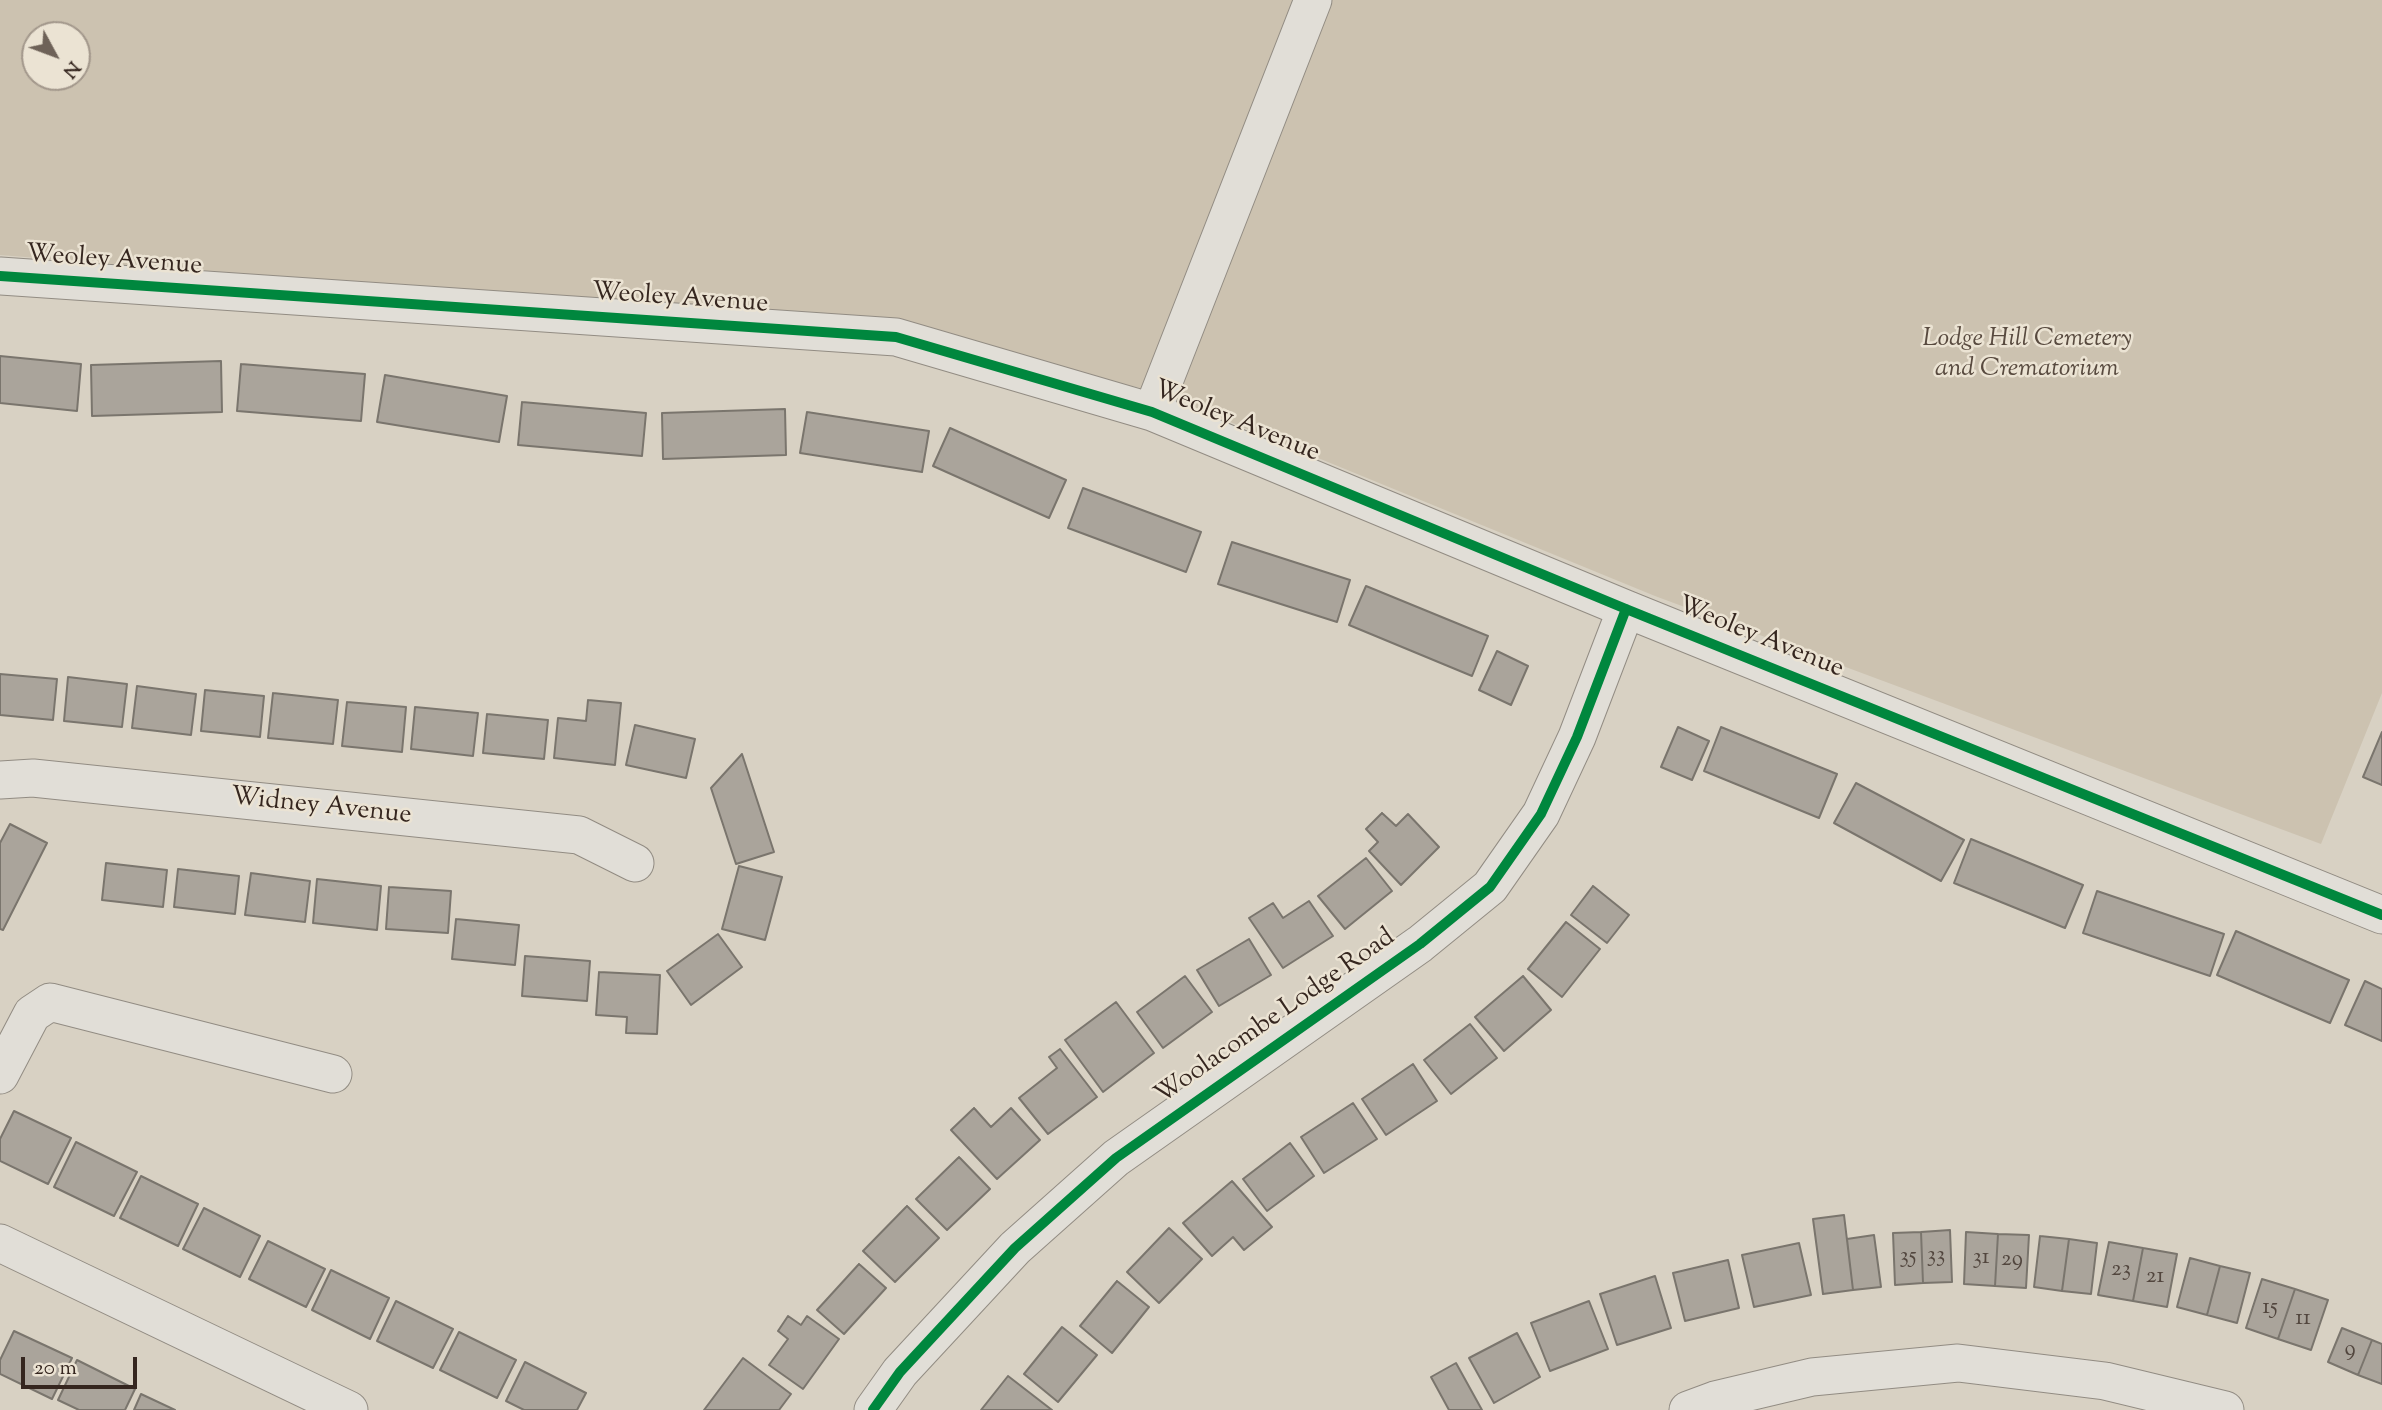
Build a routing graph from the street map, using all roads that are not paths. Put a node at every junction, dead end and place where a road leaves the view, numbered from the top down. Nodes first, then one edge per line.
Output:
1 (1313, 0) edge
2 (0, 276) edge
3 (1152, 412) junction
4 (1626, 609) junction
5 (0, 780) edge
6 (635, 863) dead end
7 (2382, 915) edge
8 (333, 1074) dead end
9 (0, 1075) edge
10 (0, 1243) edge
11 (349, 1410) edge
12 (873, 1410) edge
13 (1688, 1410) edge
14 (2225, 1410) edge

1 - 3 street
2 - 3 street, Weoley Avenue
3 - 4 street, Weoley Avenue
4 - 7 street, Weoley Avenue
4 - 12 street, Woolacombe Lodge Road
5 - 6 street, Widney Avenue
8 - 9 street
10 - 11 street
13 - 14 street

